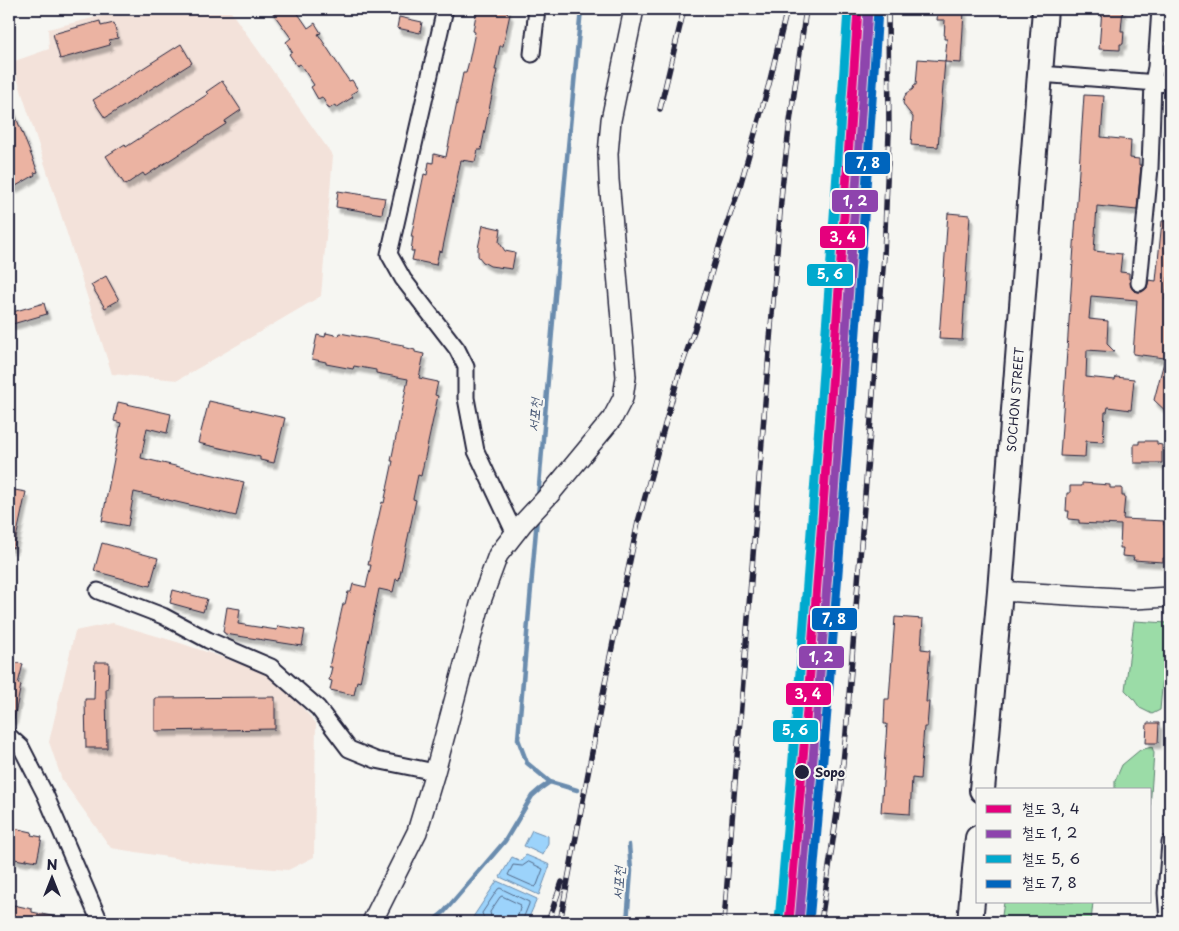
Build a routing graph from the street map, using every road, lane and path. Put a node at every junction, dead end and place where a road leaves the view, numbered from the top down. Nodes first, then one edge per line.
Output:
1 (445, 9) edge
2 (537, 9) edge
3 (634, 9) edge
4 (1045, 9) edge
5 (1160, 9) edge
6 (532, 54) dead end
7 (1170, 60) edge
8 (1156, 66) junction
9 (1040, 74) junction
10 (1152, 82) junction
11 (1170, 84) edge
12 (1140, 283) dead end
13 (519, 529) junction
14 (98, 591) dead end
15 (1000, 591) junction
16 (1170, 597) edge
17 (9, 736) edge
18 (435, 772) junction
19 (982, 788) edge
20 (1170, 843) edge
21 (976, 859) edge
22 (100, 922) edge
23 (372, 922) edge
24 (970, 922) edge
25 (1168, 922) edge

1 - 13 street
2 - 6 street
3 - 13 street
4 - 9 main road, SOCHON STREET
5 - 8 street
7 - 8 street
8 - 10 street
9 - 10 street
9 - 15 main road, SOCHON STREET
10 - 11 street
10 - 12 street
13 - 18 street
14 - 18 street
15 - 16 street
15 - 19 main road, SOCHON STREET
17 - 22 street
18 - 23 street
20 - 25 street
21 - 24 main road

